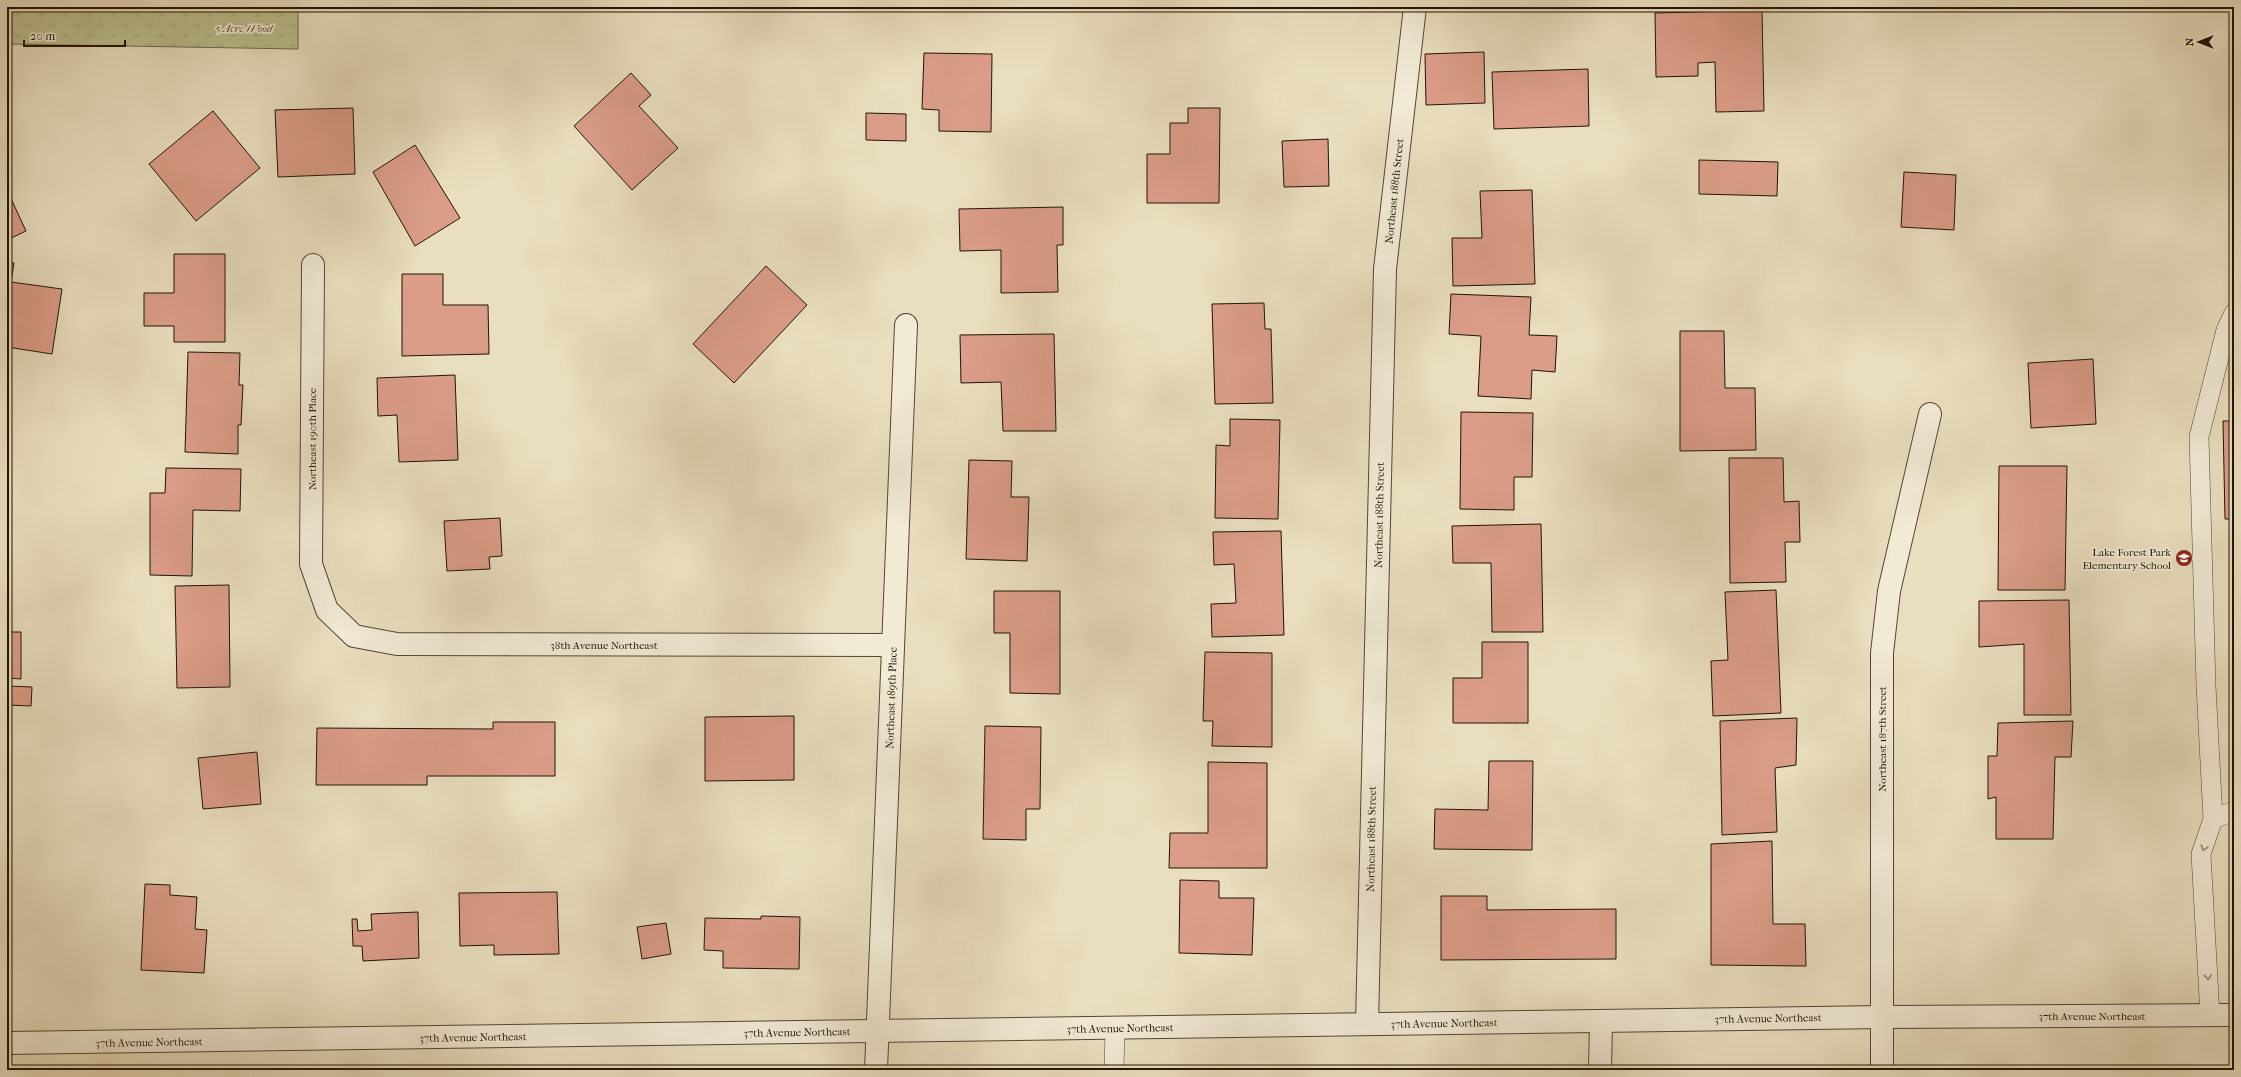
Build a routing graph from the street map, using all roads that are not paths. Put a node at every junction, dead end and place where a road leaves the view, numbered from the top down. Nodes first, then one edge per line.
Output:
1 (1415, 7) edge
2 (313, 265) dead end
3 (2234, 314) edge
4 (906, 325) dead end
5 (1930, 414) dead end
6 (327, 610) joint
7 (893, 646) junction
8 (2234, 811) edge
9 (2213, 818) junction
10 (2210, 1016) junction
11 (2234, 1016) edge
12 (1882, 1017) junction
13 (1601, 1021) junction
14 (1367, 1024) junction
15 (1115, 1028) junction
16 (877, 1031) junction
17 (7, 1044) edge
18 (876, 1070) edge
19 (1114, 1070) edge
20 (1600, 1070) edge
21 (1882, 1070) edge

1 - 14 street, Northeast 188th Street
2 - 6 street, Northeast 190th Place
3 - 9 lane
4 - 7 street, Northeast 189th Place
5 - 12 street, Northeast 187th Street
6 - 7 street, 38th Avenue Northeast
7 - 16 street, Northeast 189th Place
8 - 9 lane
9 -> 10 lane
10 - 11 street, 37th Avenue Northeast
10 - 12 street, 37th Avenue Northeast
12 - 13 street, 37th Avenue Northeast
12 - 21 street, Northeast 187th Street
13 - 14 street, 37th Avenue Northeast
13 - 20 street
14 - 15 street, 37th Avenue Northeast
15 - 16 street, 37th Avenue Northeast
15 - 19 lane
16 - 17 street, 37th Avenue Northeast
16 - 18 street, Northeast 189th Place

